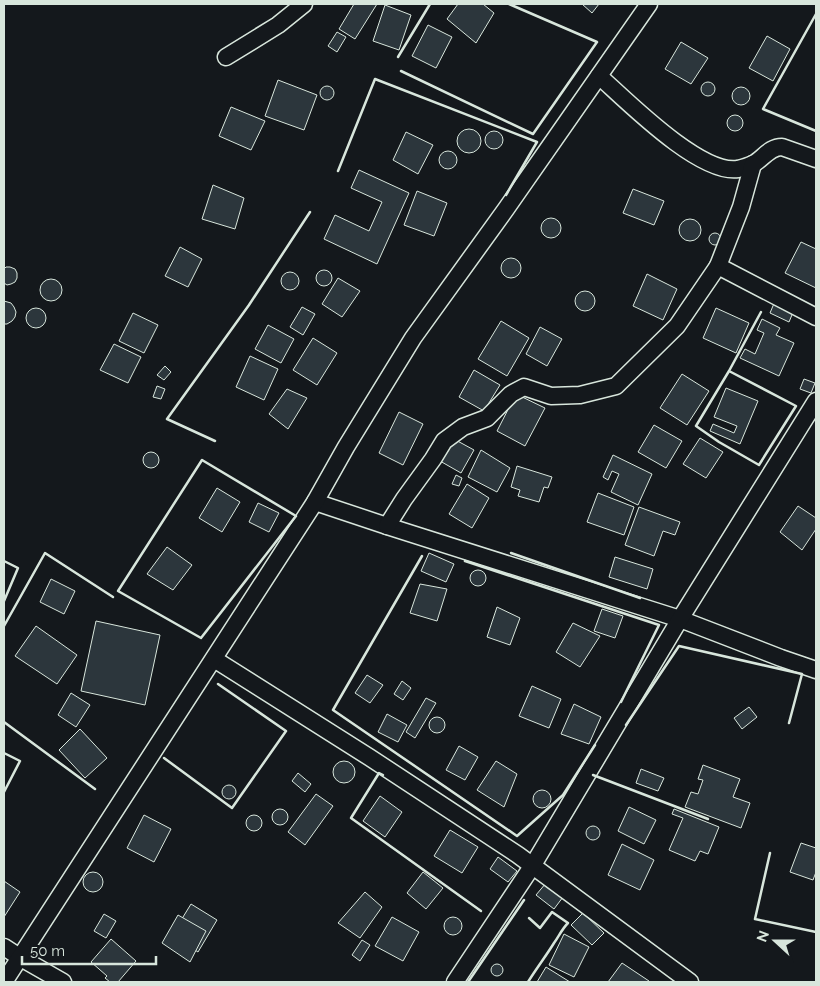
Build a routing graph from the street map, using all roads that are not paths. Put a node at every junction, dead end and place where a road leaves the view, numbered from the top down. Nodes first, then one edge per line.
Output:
1 (304, 4) edge
2 (649, 4) edge
3 (226, 57) dead end
4 (599, 76) junction
5 (816, 159) edge
6 (753, 164) junction
7 (718, 266) junction
8 (816, 317) edge
9 (816, 401) edge
10 (315, 502) junction
11 (387, 526) junction
12 (680, 619) junction
13 (214, 658) junction
14 (816, 670) edge
15 (533, 865) junction
16 (4, 947) edge
17 (20, 958) junction
18 (4, 982) edge
19 (63, 982) edge
20 (455, 982) edge
21 (690, 982) edge

1 - 3 street
2 - 4 street
4 - 6 street
4 - 10 street
5 - 6 street
6 - 7 street
7 - 8 street
7 - 11 street
9 - 12 street
10 - 11 street
10 - 13 street
11 - 12 street
12 - 14 street
12 - 15 street
13 - 15 street
13 - 17 street
15 - 20 street
15 - 21 street
16 - 17 street
17 - 18 street
17 - 19 street

